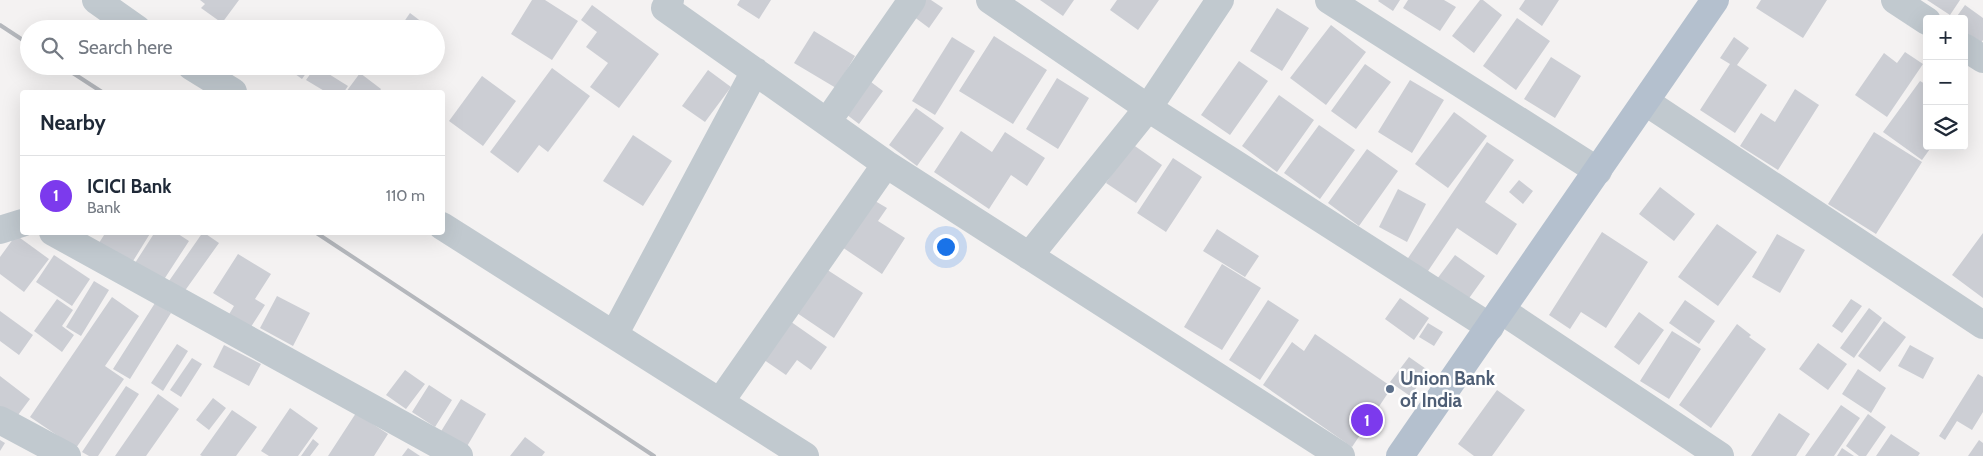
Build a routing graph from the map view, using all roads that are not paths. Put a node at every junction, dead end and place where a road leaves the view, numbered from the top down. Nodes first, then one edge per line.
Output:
1 (96, 0) edge
2 (912, 0) edge
3 (990, 0) edge
4 (1220, 0) edge
5 (1330, 0) edge
6 (1715, 0) edge
7 (1895, 0) edge
8 (662, 3) edge
9 (1923, 19) edge
10 (124, 20) edge
11 (1968, 50) edge
12 (1983, 59) edge
13 (755, 71) junction
14 (206, 75) edge
15 (230, 90) edge
16 (1646, 102) junction
17 (1148, 108) junction
18 (827, 122) junction
19 (886, 164) junction
20 (1598, 170) junction
21 (20, 224) edge
22 (445, 228) edge
23 (0, 230) edge
24 (59, 235) edge
25 (1029, 256) junction
26 (1496, 318) junction
27 (1983, 325) edge
28 (614, 335) junction
29 (720, 402) junction
30 (0, 420) edge
31 (67, 456) edge
32 (458, 456) edge
33 (805, 456) edge
34 (1341, 456) edge
35 (1400, 456) edge
36 (1720, 456) edge

1 - 10 street
2 - 18 street
3 - 17 street
4 - 17 street
5 - 20 street
6 - 16 main road
7 - 9 street
8 - 13 street
11 - 12 street
13 - 18 street
13 - 28 street
14 - 15 street
16 - 20 main road
16 - 27 street
17 - 25 street
17 - 26 street
18 - 19 street
19 - 25 street
19 - 29 street
20 - 26 main road
21 - 23 street
22 - 28 street
24 - 32 street
25 - 34 street
26 - 35 main road
26 - 36 street
28 - 29 street
29 - 33 street
30 - 31 street

